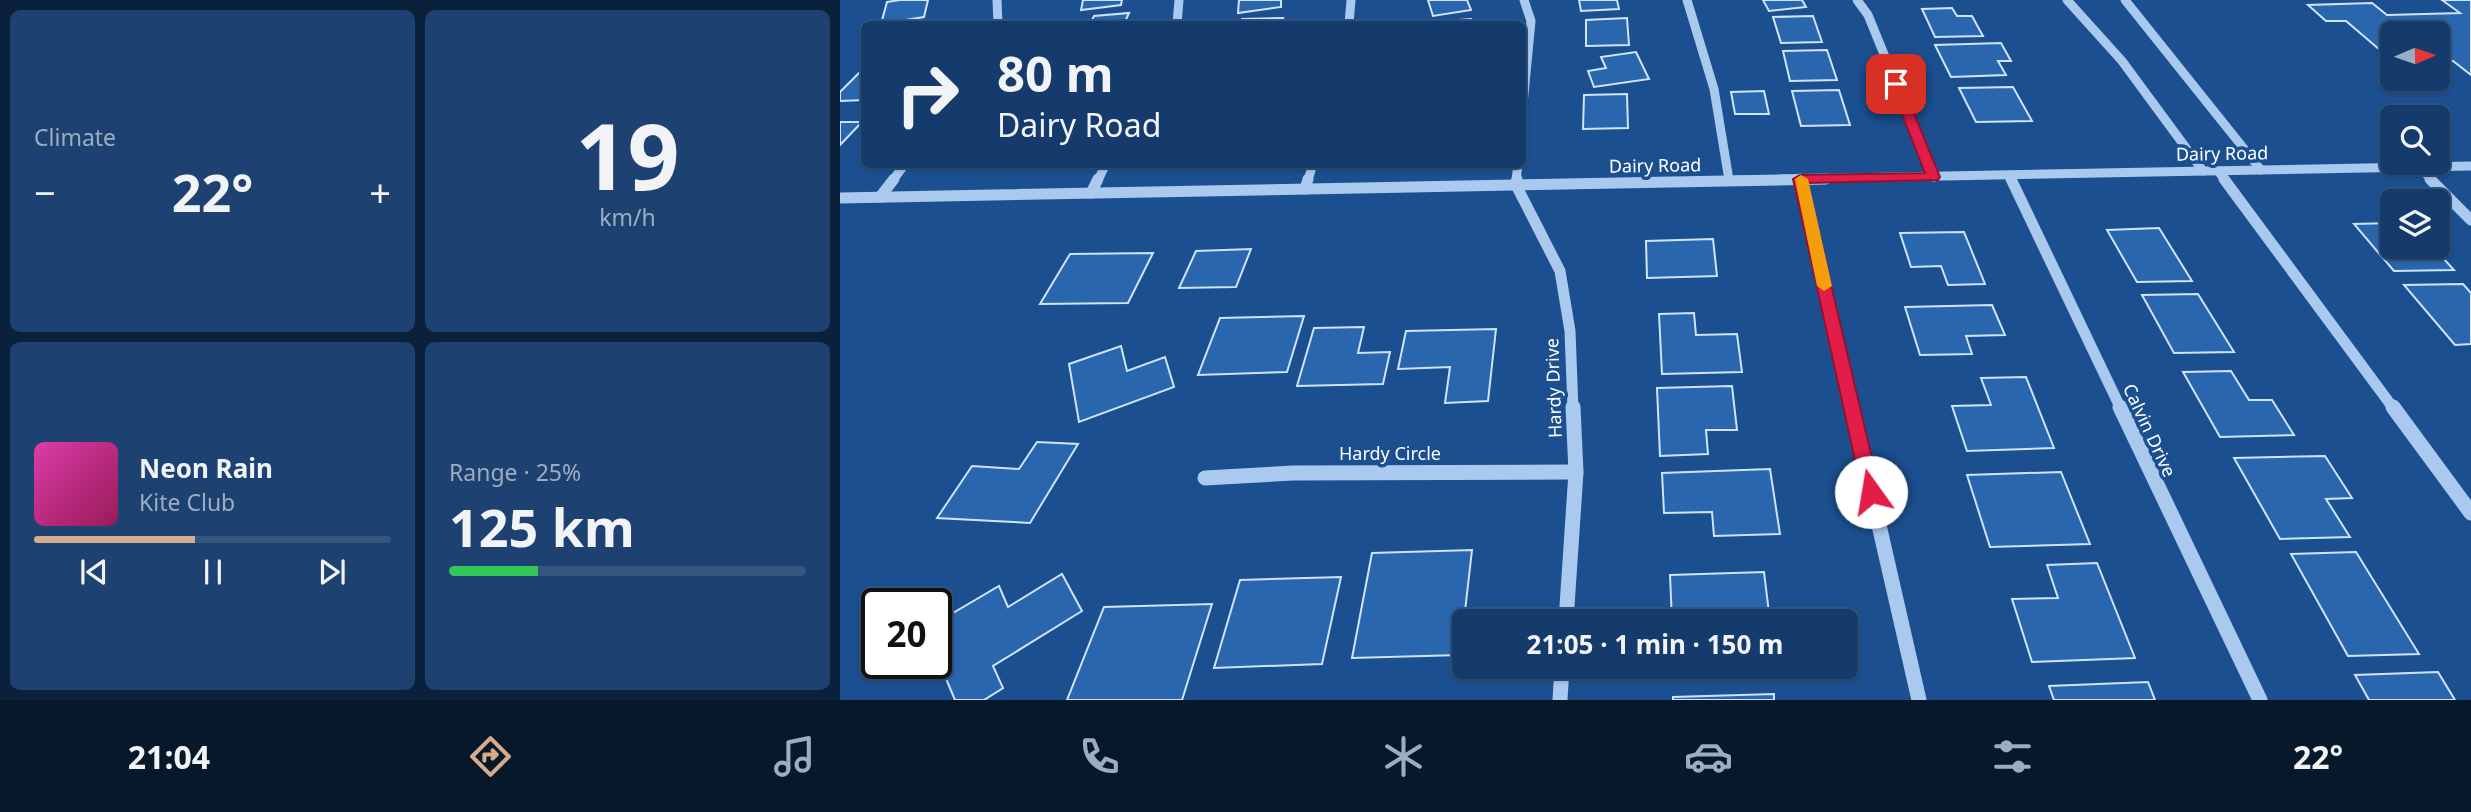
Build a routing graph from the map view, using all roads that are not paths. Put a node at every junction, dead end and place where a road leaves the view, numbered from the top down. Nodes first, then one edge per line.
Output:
1 (997, 0) edge
2 (1179, 0) edge
3 (1352, 0) edge
4 (1524, 0) edge
5 (1687, 0) edge
6 (1857, 0) edge
7 (2067, 0) edge
8 (2124, 0) edge
9 (998, 21) edge
10 (1177, 21) edge
11 (1349, 21) edge
12 (1526, 73) edge
13 (2450, 166) edge
14 (2471, 166) edge
15 (902, 168) edge
16 (1104, 168) edge
17 (1311, 168) edge
18 (1518, 168) edge
19 (2380, 168) edge
20 (2261, 170) junction
21 (2203, 171) junction
22 (2218, 171) junction
23 (2009, 175) junction
24 (2427, 175) edge
25 (1934, 177) junction
26 (1800, 179) junction
27 (1729, 181) junction
28 (1516, 185) junction
29 (1304, 189) junction
30 (1091, 193) junction
31 (880, 197) junction
32 (840, 198) edge
33 (2471, 220) edge
34 (1576, 472) junction
35 (1205, 478) dead end
36 (2471, 513) edge
37 (1567, 609) edge
38 (1561, 679) edge
39 (1560, 700) edge
40 (1919, 700) edge
41 (2260, 700) edge

1 - 9 street
2 - 10 street
3 - 11 street
4 - 12 street
5 - 27 street
6 - 25 street
7 - 21 street
8 - 20 lane
13 - 14 street, Dairy Road
15 - 31 street
16 - 30 street
17 - 29 street
18 - 28 street
19 - 20 street, Dairy Road
20 - 22 street, Dairy Road
21 - 22 street, Dairy Road
21 - 23 street, Dairy Road
22 - 36 street
23 - 25 street, Dairy Road
23 - 41 street, Calvin Drive
24 - 33 street
25 - 26 street, Dairy Road
26 - 27 street, Dairy Road
26 - 40 street
27 - 28 street, Dairy Road
28 - 29 street, Dairy Road
28 - 34 street, Hardy Drive
29 - 30 street, Dairy Road
30 - 31 street, Dairy Road
31 - 32 street, Dairy Road
34 - 35 street, Hardy Circle
34 - 37 street, Hardy Drive
38 - 39 street

